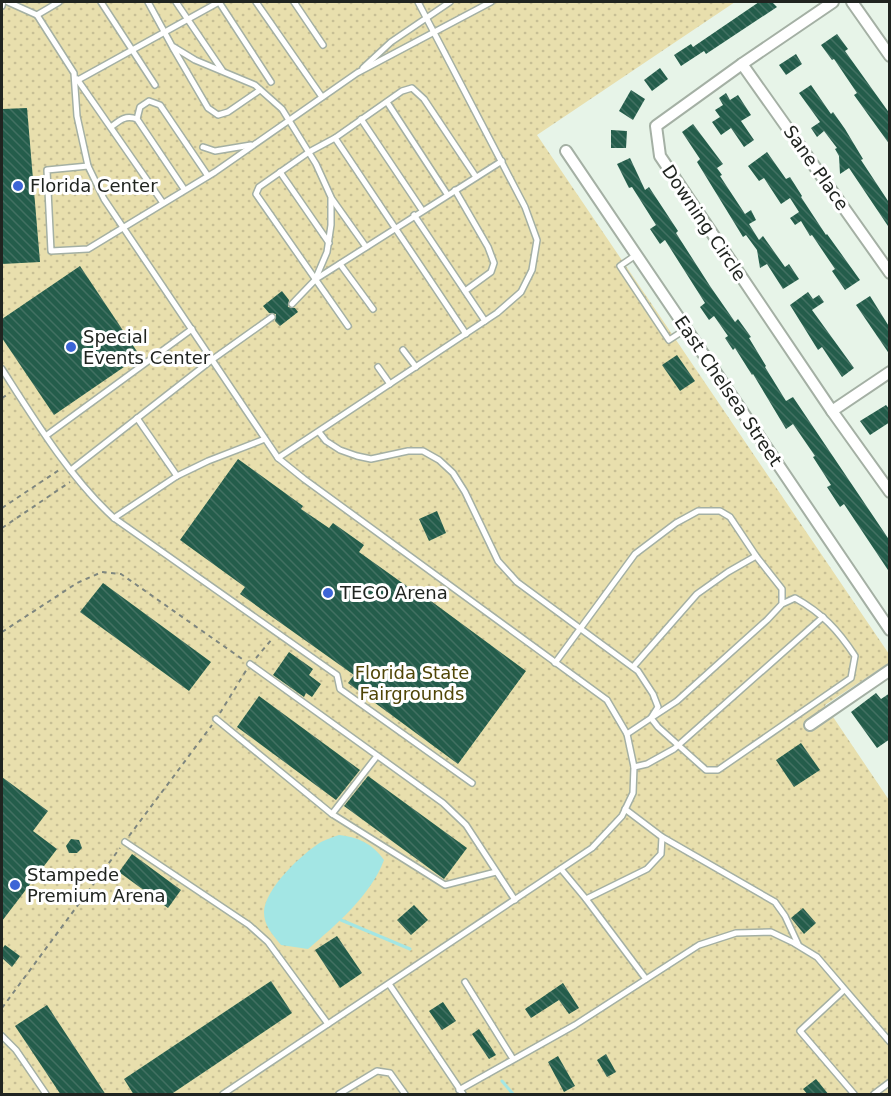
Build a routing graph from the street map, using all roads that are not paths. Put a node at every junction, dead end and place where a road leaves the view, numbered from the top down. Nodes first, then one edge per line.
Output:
1 (3, 2) edge
2 (8, 2) edge
3 (59, 2) edge
4 (101, 2) edge
5 (148, 2) edge
6 (176, 2) edge
7 (219, 2) edge
8 (256, 2) edge
9 (294, 2) edge
10 (418, 2) edge
11 (450, 2) edge
12 (491, 2) edge
13 (833, 2) edge
14 (852, 2) edge
15 (2, 6) edge
16 (37, 15) junction
17 (425, 17) junction
18 (189, 19) junction
19 (434, 32) junction
20 (163, 33) junction
21 (323, 45) dead end
22 (172, 46) junction
23 (133, 51) junction
24 (890, 56) edge
25 (742, 63) junction
26 (222, 72) junction
27 (74, 73) junction
28 (357, 73) junction
29 (78, 80) junction
30 (272, 82) dead end
31 (156, 85) dead end
32 (260, 90) junction
33 (322, 97) junction
34 (387, 102) junction
35 (137, 119) junction
36 (361, 119) junction
37 (288, 120) junction
38 (111, 127) junction
39 (335, 138) junction
40 (253, 145) junction
41 (203, 147) dead end
42 (566, 151) dead end
43 (309, 152) junction
44 (502, 161) junction
45 (88, 166) junction
46 (280, 172) junction
47 (208, 176) junction
48 (476, 177) junction
49 (184, 189) junction
50 (455, 190) junction
51 (447, 195) junction
52 (331, 197) junction
53 (163, 203) junction
54 (422, 210) junction
55 (414, 215) junction
56 (123, 227) junction
57 (395, 228) junction
58 (329, 243) junction
59 (366, 247) junction
60 (636, 255) junction
61 (340, 264) junction
62 (890, 273) edge
63 (315, 280) junction
64 (465, 291) junction
65 (292, 303) dead end
66 (373, 309) dead end
67 (272, 317) dead end
68 (485, 321) junction
69 (348, 326) dead end
70 (192, 329) junction
71 (686, 329) junction
72 (466, 334) junction
73 (403, 350) dead end
74 (213, 359) junction
75 (378, 367) dead end
76 (416, 367) junction
77 (2, 369) edge
78 (890, 372) edge
79 (390, 384) junction
80 (832, 411) junction
81 (137, 418) junction
82 (319, 432) junction
83 (47, 435) junction
84 (265, 439) junction
85 (278, 458) junction
86 (71, 470) junction
87 (177, 476) junction
88 (890, 492) edge
89 (114, 518) junction
90 (756, 556) junction
91 (782, 604) junction
92 (822, 617) junction
93 (580, 627) junction
94 (890, 630) edge
95 (555, 663) junction
96 (250, 664) road end
97 (633, 667) junction
98 (890, 670) edge
99 (651, 718) junction
100 (216, 719) road end
101 (810, 725) dead end
102 (627, 734) junction
103 (678, 745) junction
104 (377, 756) junction
105 (634, 767) junction
106 (472, 783) dead end
107 (625, 809) junction
108 (332, 814) junction
109 (662, 837) junction
110 (125, 842) road end
111 (561, 869) junction
112 (496, 872) junction
113 (586, 898) junction
114 (515, 900) junction
115 (798, 945) junction
116 (646, 980) junction
117 (465, 982) dead end
118 (389, 984) junction
119 (844, 990) junction
120 (328, 1024) junction
121 (2, 1036) edge
122 (890, 1042) edge
123 (513, 1059) junction
124 (890, 1082) edge
125 (461, 1092) edge
126 (46, 1095) edge
127 (223, 1095) edge
128 (339, 1095) edge
129 (405, 1095) edge
130 (854, 1095) edge
131 (874, 1095) edge

1 - 15 lane
2 - 16 lane
3 - 16 lane
4 - 23 lane
5 - 20 lane
6 - 18 lane
7 - 18 lane
7 - 30 lane
8 - 33 lane
9 - 21 lane
10 - 17 lane
11 - 17 lane
12 - 19 lane
13 - 25 street, Downing Circle
14 - 24 street
16 - 27 lane
17 - 19 lane
17 - 28 lane
18 - 20 lane
18 - 26 lane
19 - 28 lane
19 - 44 lane
20 - 22 lane
20 - 23 lane
22 - 26 lane
22 - 32 lane
23 - 29 lane
23 - 31 lane
25 - 62 street, Sane Place
25 - 80 street, Downing Circle
26 - 32 lane
27 - 29 lane
27 - 45 lane
28 - 33 lane
29 - 38 lane
32 - 37 lane
33 - 37 lane
34 - 36 lane
34 - 48 lane
34 - 51 lane
35 - 38 lane
35 - 47 lane
35 - 49 lane
36 - 39 lane
36 - 54 lane
37 - 40 lane
37 - 43 lane
38 - 53 lane
39 - 43 lane
39 - 57 lane
40 - 41 lane
40 - 47 lane
42 - 60 street, East Chelsea Street
43 - 46 lane
43 - 52 lane
44 - 48 lane
44 - 68 lane
45 - 56 lane
45 - 56 lane
46 - 58 lane
46 - 63 lane
47 - 49 lane
48 - 50 lane
49 - 53 lane
50 - 51 lane
50 - 64 lane
51 - 54 lane
52 - 58 lane
52 - 59 lane
53 - 56 lane
54 - 55 lane
55 - 57 lane
55 - 64 lane
56 - 70 lane
57 - 59 lane
57 - 72 lane
58 - 63 lane
59 - 61 lane
60 - 71 street, East Chelsea Street
60 - 71 lane
61 - 63 lane
61 - 66 lane
63 - 65 lane
63 - 69 lane
64 - 68 lane
67 - 74 lane
68 - 72 lane
70 - 74 lane
70 - 83 lane
71 - 94 street, East Chelsea Street
72 - 76 lane
73 - 76 lane
74 - 81 lane
74 - 84 lane
75 - 79 lane
76 - 79 lane
77 - 83 lane
78 - 80 street
79 - 82 lane
80 - 88 street, Downing Circle
81 - 86 lane
81 - 87 lane
82 - 85 lane
82 - 93 lane
83 - 86 lane
84 - 85 lane
84 - 87 lane
85 - 95 lane
86 - 89 lane
87 - 89 lane
89 - 106 lane
90 - 91 lane
90 - 93 lane
90 - 97 lane
91 - 92 lane
91 - 99 lane
92 - 103 lane
92 - 103 lane
93 - 95 lane
93 - 97 lane
95 - 102 lane
96 - 104 lane
97 - 99 lane
98 - 101 street
99 - 102 lane
99 - 103 lane
100 - 108 lane
102 - 105 lane
103 - 105 lane
104 - 108 lane
104 - 112 lane
105 - 107 lane
107 - 109 lane
107 - 111 lane
108 - 112 lane
109 - 113 lane
109 - 115 lane
110 - 120 lane
111 - 113 lane
111 - 114 lane
112 - 114 lane
113 - 116 lane
114 - 118 lane
115 - 116 lane
115 - 119 lane
116 - 123 lane
117 - 123 lane
118 - 120 lane
118 - 125 lane
119 - 122 lane
119 - 130 lane
120 - 127 lane
121 - 126 lane
123 - 125 lane
124 - 131 lane
128 - 129 lane

